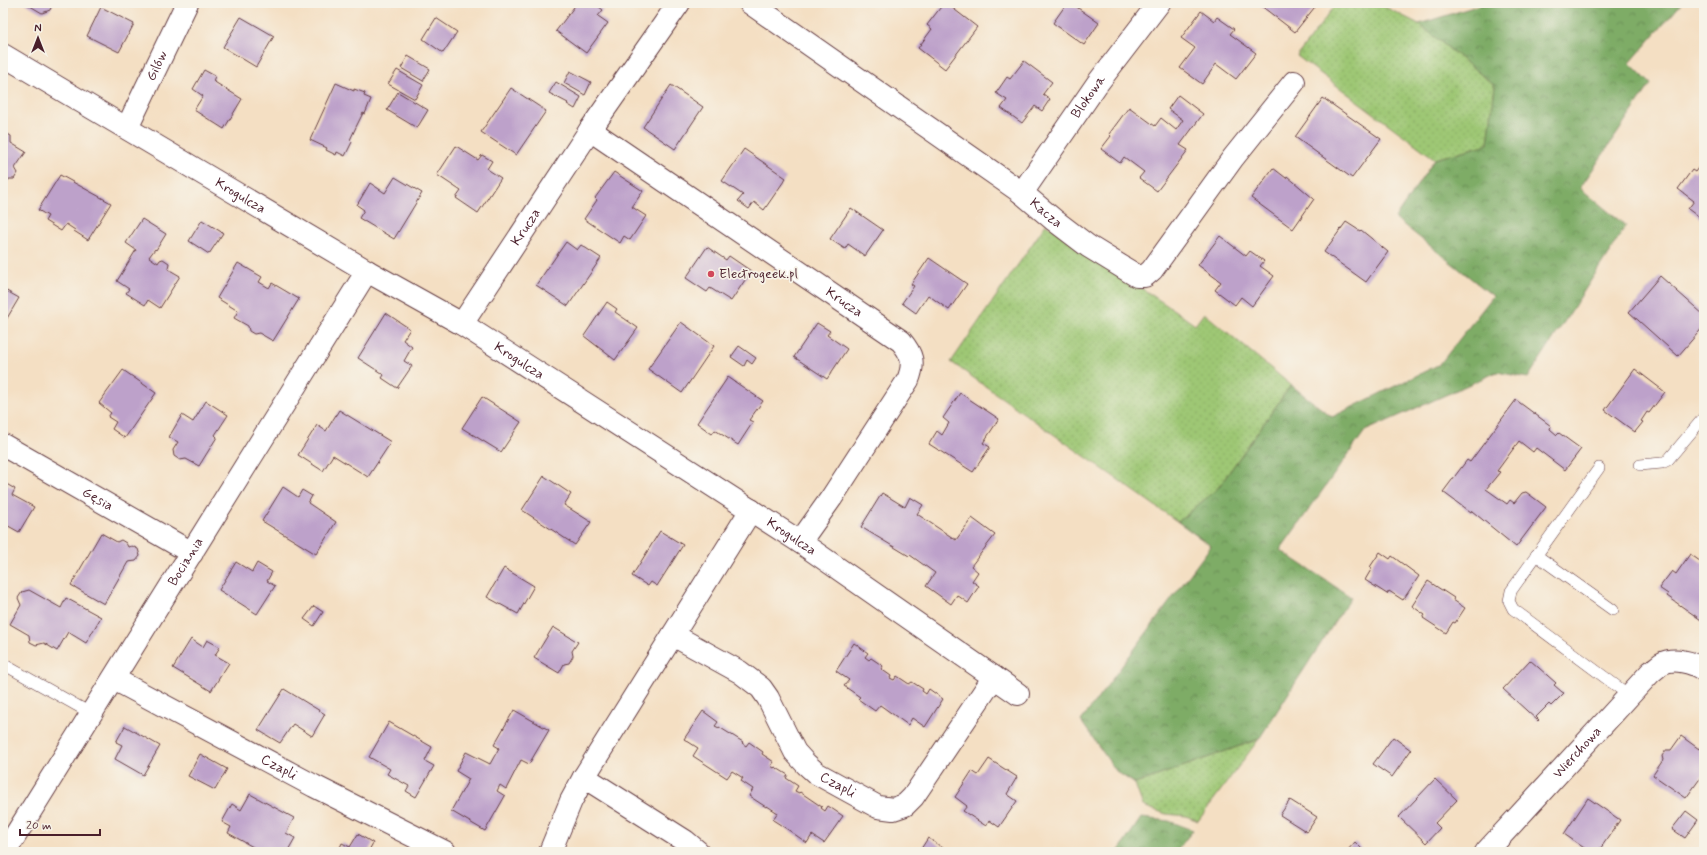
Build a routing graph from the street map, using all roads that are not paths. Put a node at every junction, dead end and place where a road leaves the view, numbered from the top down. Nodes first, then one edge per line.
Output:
1 (187, 3) edge
2 (679, 3) edge
3 (750, 3) edge
4 (1160, 3) edge
5 (3, 56) edge
6 (1294, 82) dead end
7 (127, 128) junction
8 (590, 130) junction
9 (1022, 193) junction
10 (367, 271) junction
11 (462, 324) junction
12 (1704, 417) edge
13 (3, 445) edge
14 (1640, 465) dead end
15 (1598, 468) dead end
16 (752, 510) junction
17 (800, 542) junction
18 (192, 553) junction
19 (1536, 555) junction
20 (1613, 610) dead end
21 (673, 634) junction
22 (3, 664) edge
23 (1704, 670) edge
24 (994, 676) junction
25 (114, 679) junction
26 (1018, 694) dead end
27 (1630, 696) junction
28 (92, 714) junction
29 (584, 777) junction
30 (5, 852) edge
31 (445, 852) edge
32 (550, 852) edge
33 (698, 852) edge
34 (1486, 852) edge

1 - 7 street, Gilów
2 - 8 street, Krucza
3 - 9 street, Kacza
4 - 9 street, Blokowa
5 - 7 street, Krogulcza
6 - 9 street, Kacza
7 - 10 street, Krogulcza
8 - 11 street, Krucza
8 - 17 street, Krucza
10 - 11 street, Krogulcza
10 - 18 street, Bociania
11 - 16 street, Krogulcza
12 - 14 lane
13 - 18 street, Gęsia
15 - 19 lane
16 - 17 street, Krogulcza
16 - 21 street
17 - 24 street, Krogulcza
18 - 25 street, Bociania
19 - 20 lane
19 - 27 lane
21 - 24 street, Czapli
21 - 29 street
22 - 28 lane
23 - 27 street, Wierchowa
24 - 26 street, Krogulcza
25 - 28 street, Bociania
25 - 31 street, Czapli
27 - 34 street, Wierchowa
28 - 30 street, Bociania
29 - 32 street
29 - 33 street

